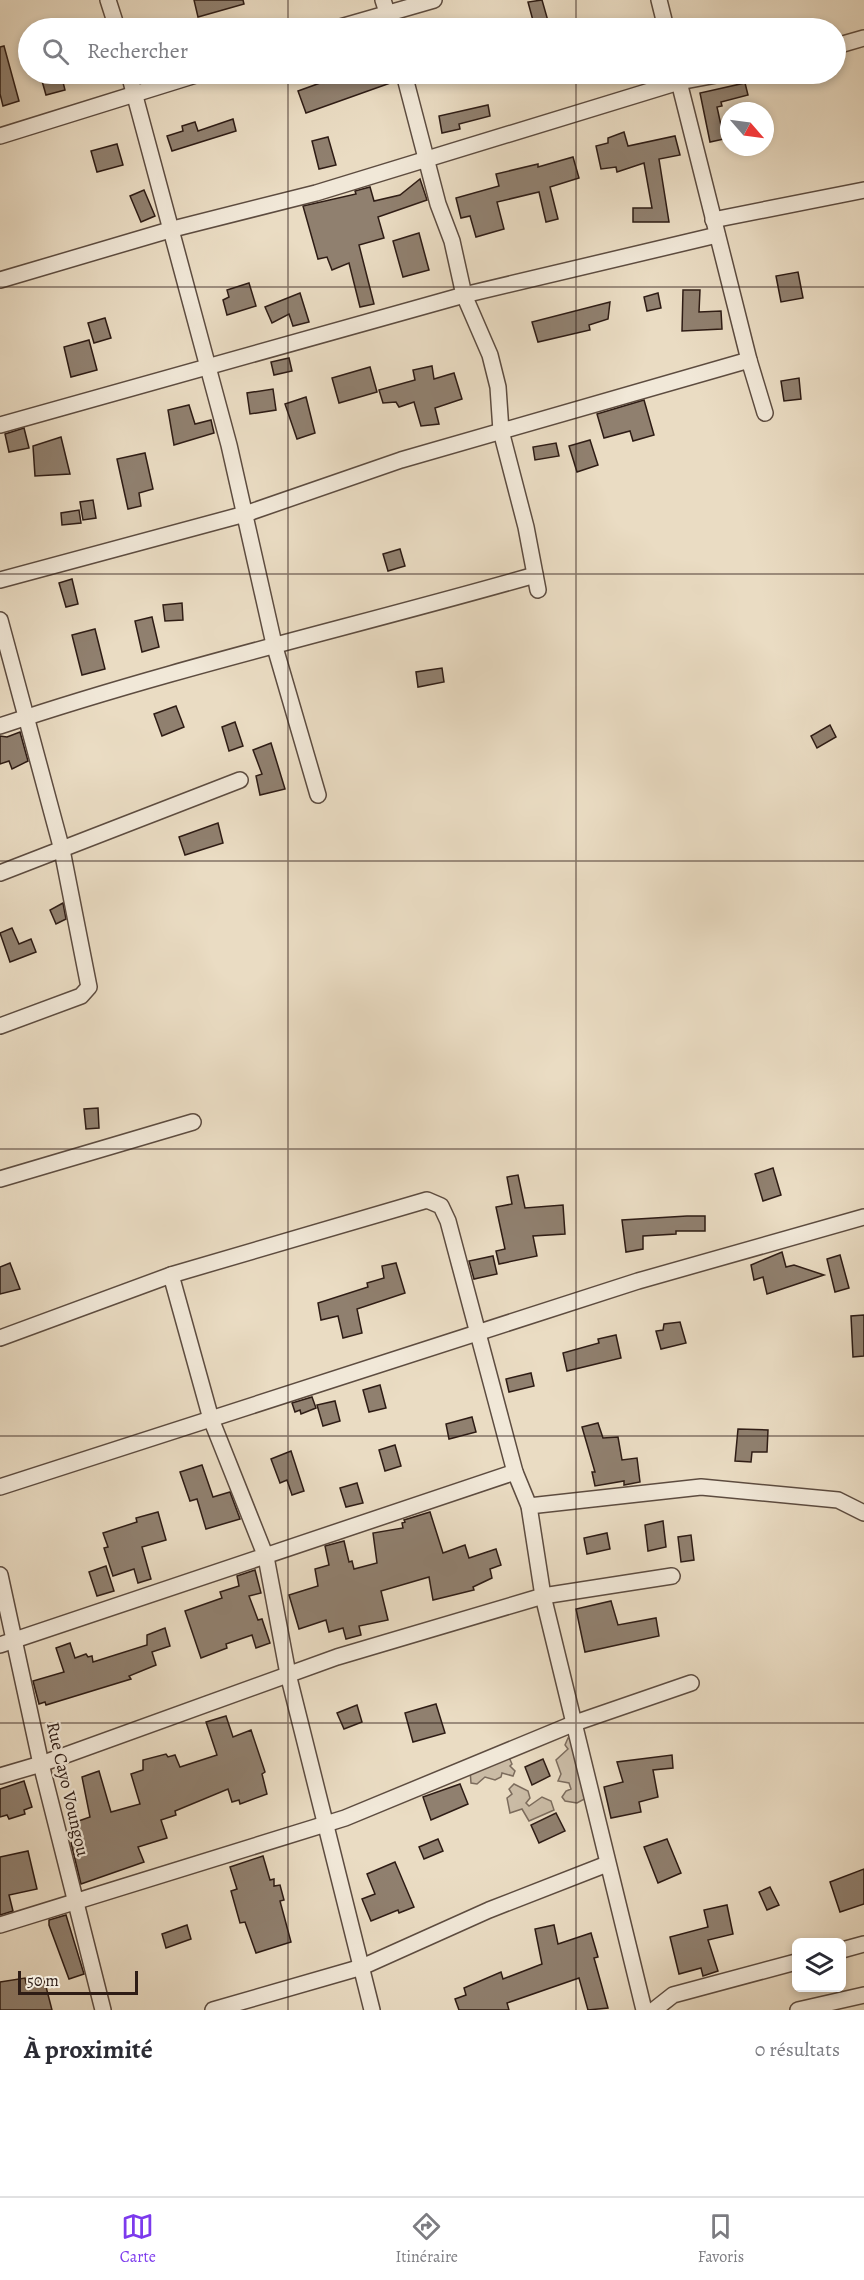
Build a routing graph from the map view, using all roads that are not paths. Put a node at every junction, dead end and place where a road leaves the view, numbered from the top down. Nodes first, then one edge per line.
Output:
1 (108, 0) edge
2 (434, 0) edge
3 (659, 0) edge
4 (385, 6) edge
5 (114, 18) edge
6 (359, 18) edge
7 (664, 18) edge
8 (864, 38) edge
9 (846, 43) edge
10 (131, 84) edge
11 (168, 84) edge
12 (406, 84) edge
13 (659, 84) edge
14 (679, 84) edge
15 (134, 95) junction
16 (0, 136) edge
17 (425, 158) junction
18 (864, 190) edge
19 (715, 227) junction
20 (173, 229) junction
21 (0, 280) edge
22 (465, 295) junction
23 (749, 360) junction
24 (207, 368) junction
25 (765, 413) dead end
26 (0, 425) edge
27 (501, 431) junction
28 (245, 514) junction
29 (0, 580) edge
30 (0, 620) edge
31 (274, 644) junction
32 (26, 718) junction
33 (0, 726) edge
34 (240, 780) dead end
35 (318, 795) dead end
36 (62, 850) junction
37 (0, 873) edge
38 (0, 1026) edge
39 (193, 1122) dead end
40 (0, 1179) edge
41 (864, 1217) edge
42 (171, 1275) junction
43 (480, 1333) junction
44 (0, 1338) edge
45 (212, 1419) junction
46 (515, 1472) junction
47 (0, 1487) edge
48 (529, 1506) junction
49 (864, 1513) edge
50 (266, 1557) junction
51 (0, 1575) edge
52 (672, 1576) dead end
53 (543, 1596) junction
54 (16, 1640) junction
55 (0, 1645) edge
56 (288, 1674) junction
57 (691, 1683) dead end
58 (574, 1723) junction
59 (41, 1764) junction
60 (0, 1776) edge
61 (327, 1823) junction
62 (607, 1864) junction
63 (74, 1900) junction
64 (0, 1925) edge
65 (864, 1944) edge
66 (846, 1949) edge
67 (792, 1963) edge
68 (362, 1967) junction
69 (864, 1995) edge
70 (103, 2010) edge
71 (213, 2010) edge
72 (372, 2010) edge
73 (644, 2010) edge
74 (654, 2010) edge
75 (798, 2010) edge

1 - 5 street
2 - 4 street
3 - 7 street
4 - 6 street
8 - 9 street
10 - 15 street
11 - 15 street
12 - 17 street
13 - 17 street
14 - 19 street
15 - 16 street
15 - 20 street
17 - 20 street
17 - 22 street
18 - 19 street
19 - 22 street
19 - 23 street
20 - 21 street
20 - 24 street
22 - 24 street
22 - 27 street
23 - 25 street
23 - 27 street
24 - 26 street
24 - 28 street
27 - 28 street
27 - 31 street
28 - 29 street
28 - 31 street
30 - 32 street
31 - 32 street
31 - 35 street
32 - 33 street
32 - 36 street
34 - 36 street
36 - 37 street
36 - 38 street
39 - 40 street
41 - 43 street
42 - 43 street
42 - 44 street
42 - 45 street
43 - 45 street
43 - 46 street
45 - 47 street
45 - 50 street
46 - 48 street
46 - 50 street
48 - 49 street
48 - 53 street
50 - 54 street
50 - 56 street
51 - 54 street, Rue Cayo Voungou
52 - 53 street
53 - 56 street
53 - 58 street
54 - 55 street
54 - 59 street, Rue Cayo Voungou
56 - 59 street
56 - 61 street
57 - 58 street
58 - 61 street
58 - 62 street
59 - 60 street
59 - 63 street, Rue Cayo Voungou
61 - 63 street
61 - 68 street
62 - 68 street
62 - 73 street
63 - 64 street
63 - 70 street, Rue Cayo Voungou
65 - 66 street
67 - 74 street
68 - 71 street
68 - 72 street
69 - 75 street

